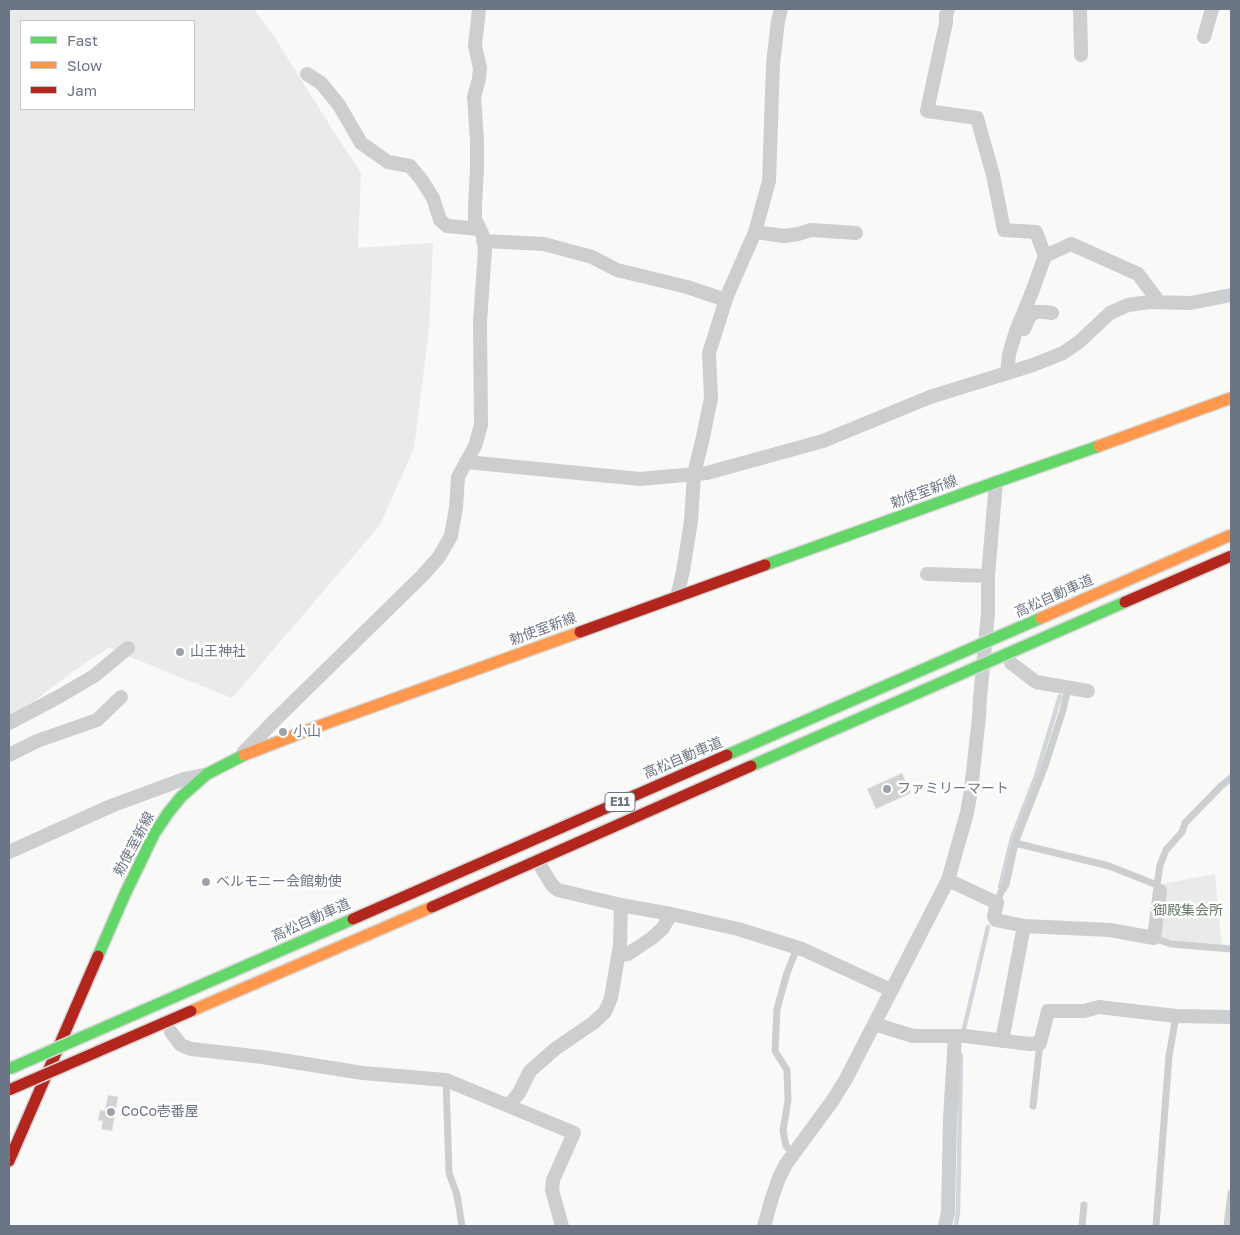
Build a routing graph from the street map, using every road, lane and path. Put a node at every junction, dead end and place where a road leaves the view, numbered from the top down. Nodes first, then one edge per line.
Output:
1 (478, 9) edge
2 (781, 9) edge
3 (948, 9) edge
4 (1080, 9) edge
5 (1212, 9) edge
6 (1204, 37) dead end
7 (1081, 55) dead end
8 (307, 74) dead end
9 (755, 232) junction
10 (856, 233) dead end
11 (482, 235) junction
12 (1045, 256) junction
13 (1231, 297) edge
14 (726, 300) junction
15 (1159, 302) junction
16 (1052, 313) dead end
17 (1011, 372) junction
18 (1231, 398) edge
19 (466, 462) junction
20 (694, 474) junction
21 (996, 482) junction
22 (1231, 535) edge
23 (1231, 556) edge
24 (927, 574) dead end
25 (988, 576) junction
26 (677, 597) junction
27 (128, 648) dead end
28 (1011, 662) dead end
29 (1068, 688) junction
30 (1088, 691) dead end
31 (121, 697) dead end
32 (9, 723) edge
33 (9, 755) edge
34 (239, 757) junction
35 (207, 774) junction
36 (1231, 778) edge
37 (1015, 843) junction
38 (9, 852) edge
39 (541, 867) dead end
40 (948, 880) junction
41 (1159, 888) junction
42 (996, 904) junction
43 (621, 905) junction
44 (671, 914) junction
45 (1024, 926) junction
46 (1154, 938) junction
47 (797, 948) junction
48 (1231, 950) edge
49 (618, 956) junction
50 (891, 990) junction
51 (1176, 1016) junction
52 (1231, 1017) edge
53 (874, 1024) junction
54 (171, 1032) dead end
55 (960, 1036) junction
56 (1002, 1041) junction
57 (1040, 1043) junction
58 (9, 1069) edge
59 (446, 1080) junction
60 (9, 1090) edge
61 (508, 1106) junction
62 (1032, 1106) dead end
63 (12, 1123) dead end
64 (18, 1140) junction
65 (794, 1154) junction
66 (9, 1161) edge
67 (1231, 1193) edge
68 (1084, 1205) dead end
69 (462, 1226) edge
70 (562, 1226) edge
71 (764, 1226) edge
72 (945, 1226) edge
73 (1082, 1226) edge
74 (1156, 1226) edge
75 (1227, 1226) edge

1 - 11 street
2 - 9 street
3 - 12 street
4 - 7 street
5 - 6 street
8 - 11 street
9 - 10 street
9 - 14 street
11 - 14 street
11 - 19 street
12 - 15 street
12 - 17 street
13 - 15 street
14 - 20 street
15 - 17 street
16 - 17 street
17 - 20 street
18 - 21 main road, 勅使室新線
19 - 20 street
19 - 34 street
20 - 26 street
21 - 25 street
21 - 26 main road, 勅使室新線
22 - 58 main road, 高松自動車道 / E11, bridge
23 - 60 main road, E11, bridge
24 - 25 street
25 - 40 street
26 - 34 main road, 勅使室新線
27 - 32 street
28 - 29 street
29 - 30 street
29 - 37 lane
31 - 33 street
34 - 35 main road, 勅使室新線
35 - 38 street
35 - 64 main road, 勅使室新線
36 - 41 lane
37 - 41 lane
37 - 42 lane
39 - 43 street
40 - 42 street
40 - 50 street
41 - 46 street
42 - 45 street
43 - 44 street
43 - 49 street
44 - 47 street
44 - 49 street
45 - 46 street
45 - 56 street
46 - 48 lane
47 - 50 street
47 - 65 lane
49 - 61 street
50 - 53 street
51 - 52 street
51 - 57 street
51 - 74 lane
53 - 55 street
53 - 65 street
54 - 59 street
55 - 56 street
55 - 72 street
56 - 57 street
57 - 62 lane
59 - 61 street
59 - 69 lane
61 - 70 street
63 - 64 main road
64 - 66 main road, 勅使室新線
65 - 71 street
67 - 75 lane
68 - 73 lane

